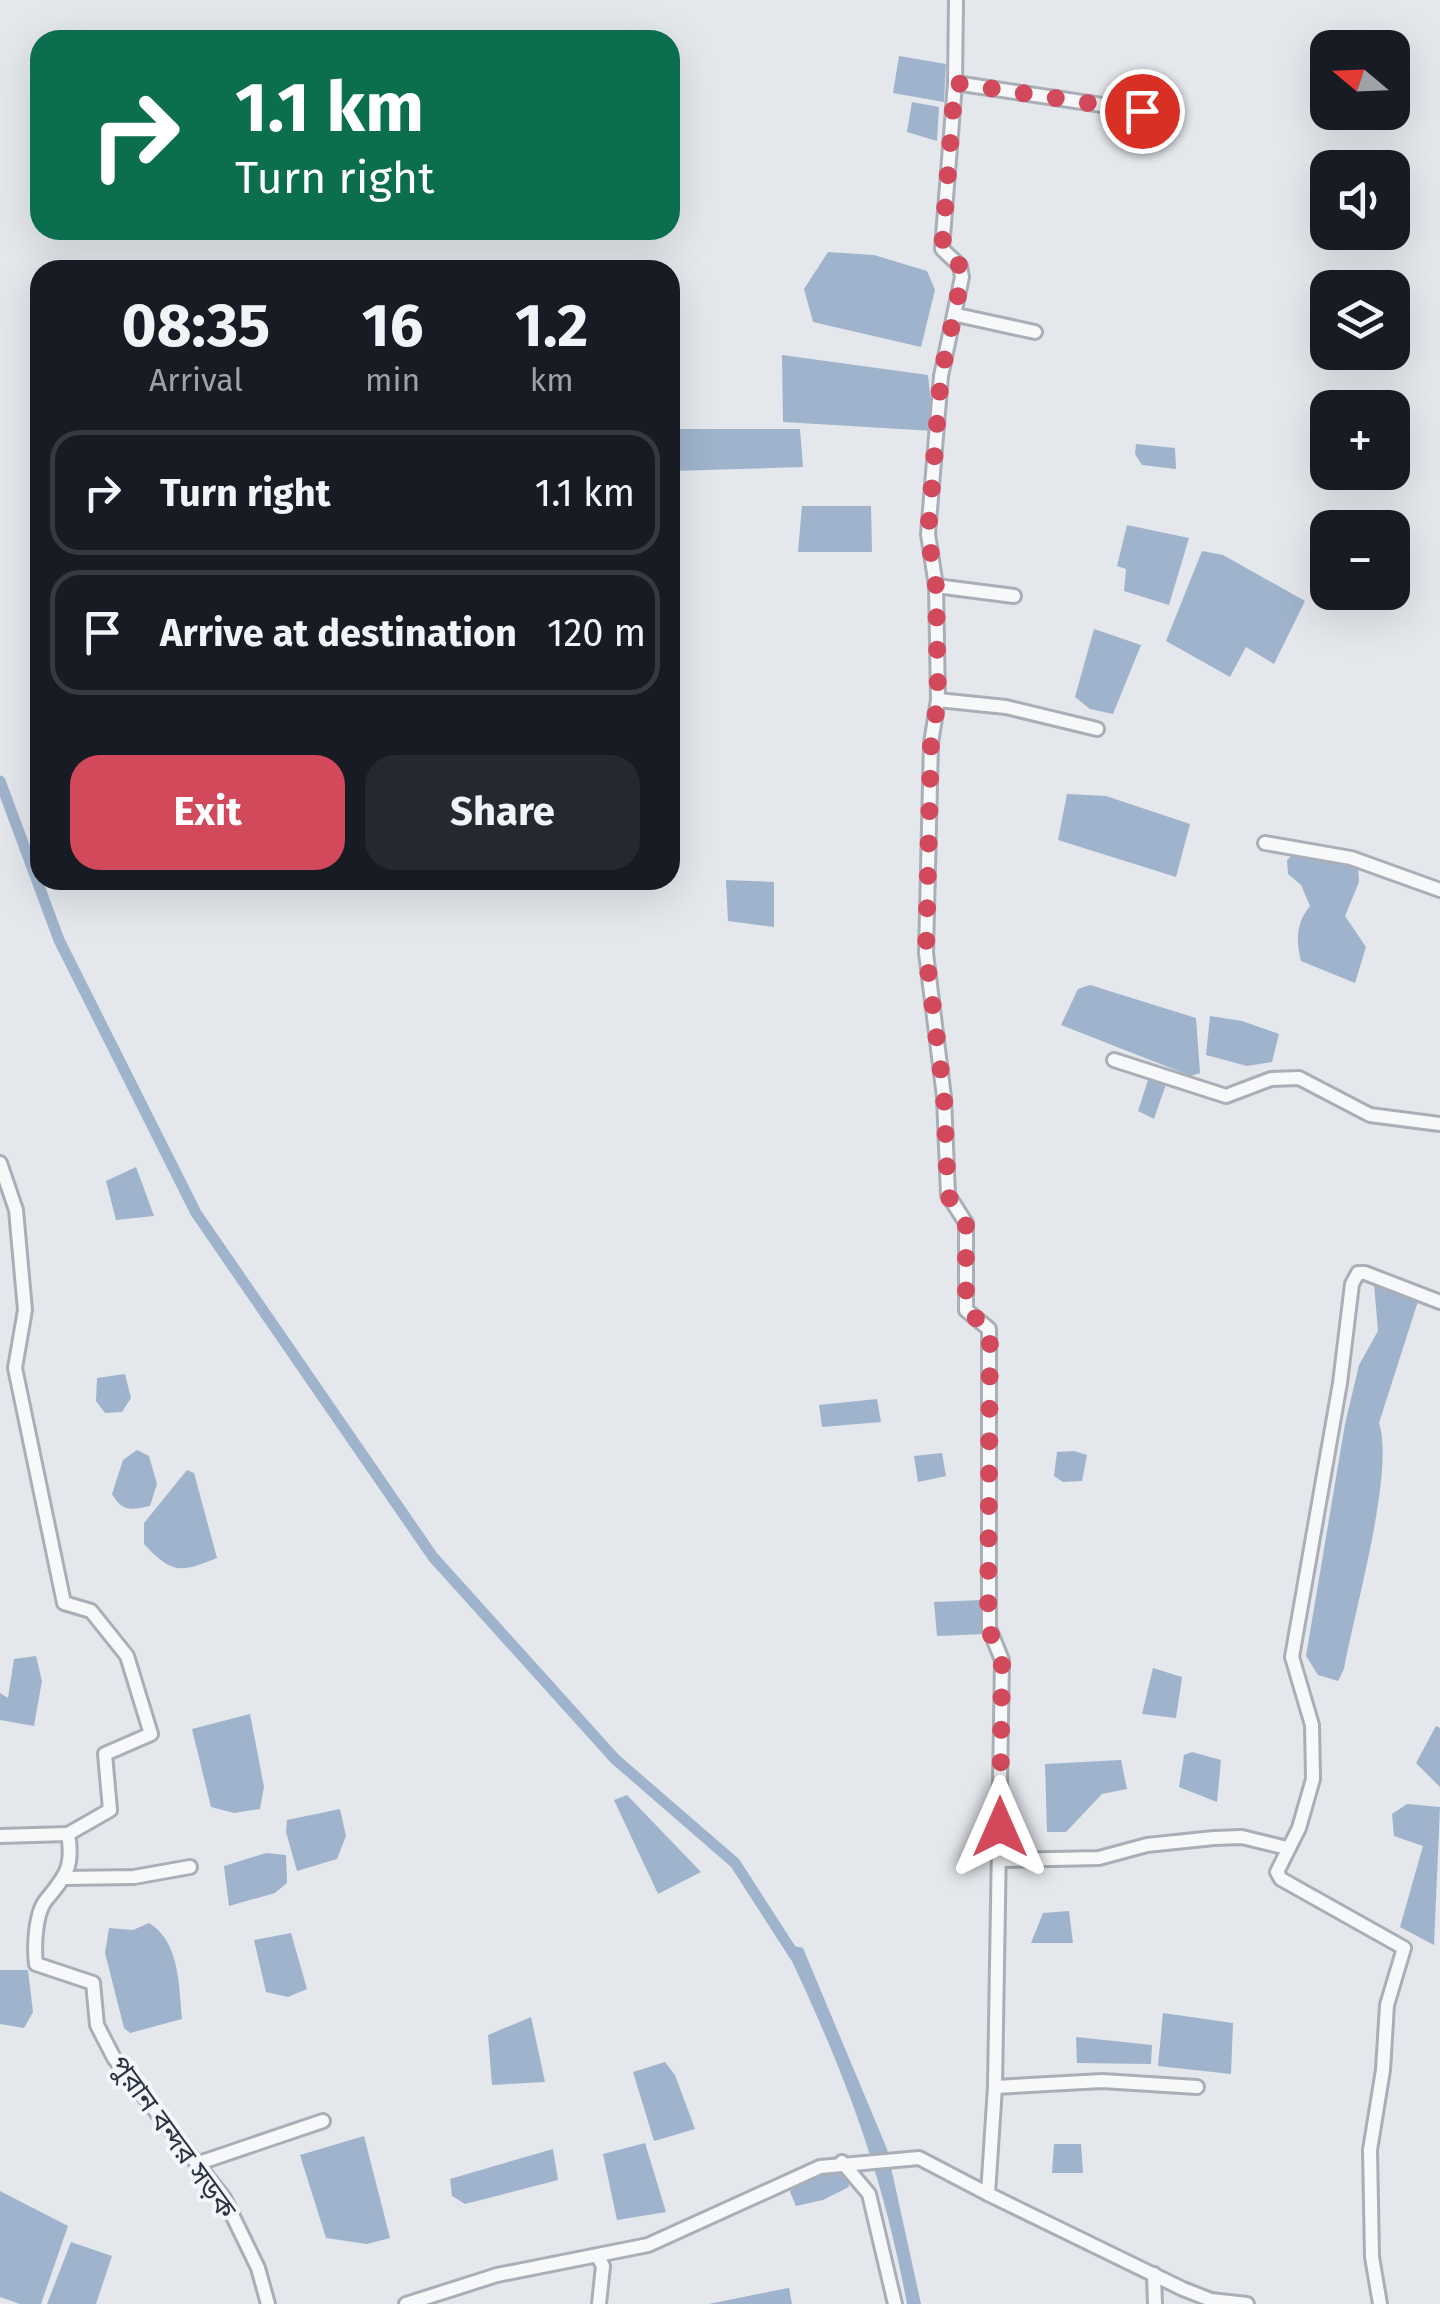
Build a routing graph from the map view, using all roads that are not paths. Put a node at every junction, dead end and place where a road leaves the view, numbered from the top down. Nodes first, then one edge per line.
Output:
1 (956, 0) edge
2 (955, 83) junction
3 (1142, 111) dead end
4 (957, 315) junction
5 (1035, 332) dead end
6 (936, 586) junction
7 (1014, 596) dead end
8 (938, 700) junction
9 (1096, 729) dead end
10 (1265, 843) dead end
11 (1440, 890) edge
12 (1114, 1060) dead end
13 (1440, 1124) edge
14 (0, 1163) edge
15 (1440, 1302) edge
16 (68, 1834) junction
17 (0, 1836) edge
18 (1287, 1848) junction
19 (1000, 1860) junction
20 (190, 1867) dead end
21 (65, 1878) junction
22 (995, 2087) junction
23 (1196, 2087) dead end
24 (323, 2121) dead end
25 (842, 2162) junction
26 (199, 2163) junction
27 (988, 2194) junction
28 (598, 2257) junction
29 (1154, 2274) junction
30 (268, 2304) edge
31 (406, 2304) edge
32 (599, 2304) edge
33 (895, 2304) edge
34 (1154, 2304) edge
35 (1247, 2304) edge
36 (1380, 2304) edge

1 - 2 street
2 - 3 street
2 - 4 street
4 - 5 street
4 - 6 street
6 - 7 street
6 - 8 street
8 - 9 street
8 - 19 street
10 - 11 street
12 - 13 street
14 - 16 street
15 - 18 street
16 - 17 street
16 - 21 street, পুরান বন্দর সড়ক
18 - 19 street
18 - 36 street
19 - 22 street
20 - 21 street
21 - 26 street, পুরান বন্দর সড়ক
22 - 23 street
22 - 27 street
24 - 26 street
25 - 27 street
25 - 28 street
25 - 33 street
26 - 30 street, পুরান বন্দর সড়ক
27 - 29 street
28 - 31 street
28 - 32 street
29 - 34 street
29 - 35 street

